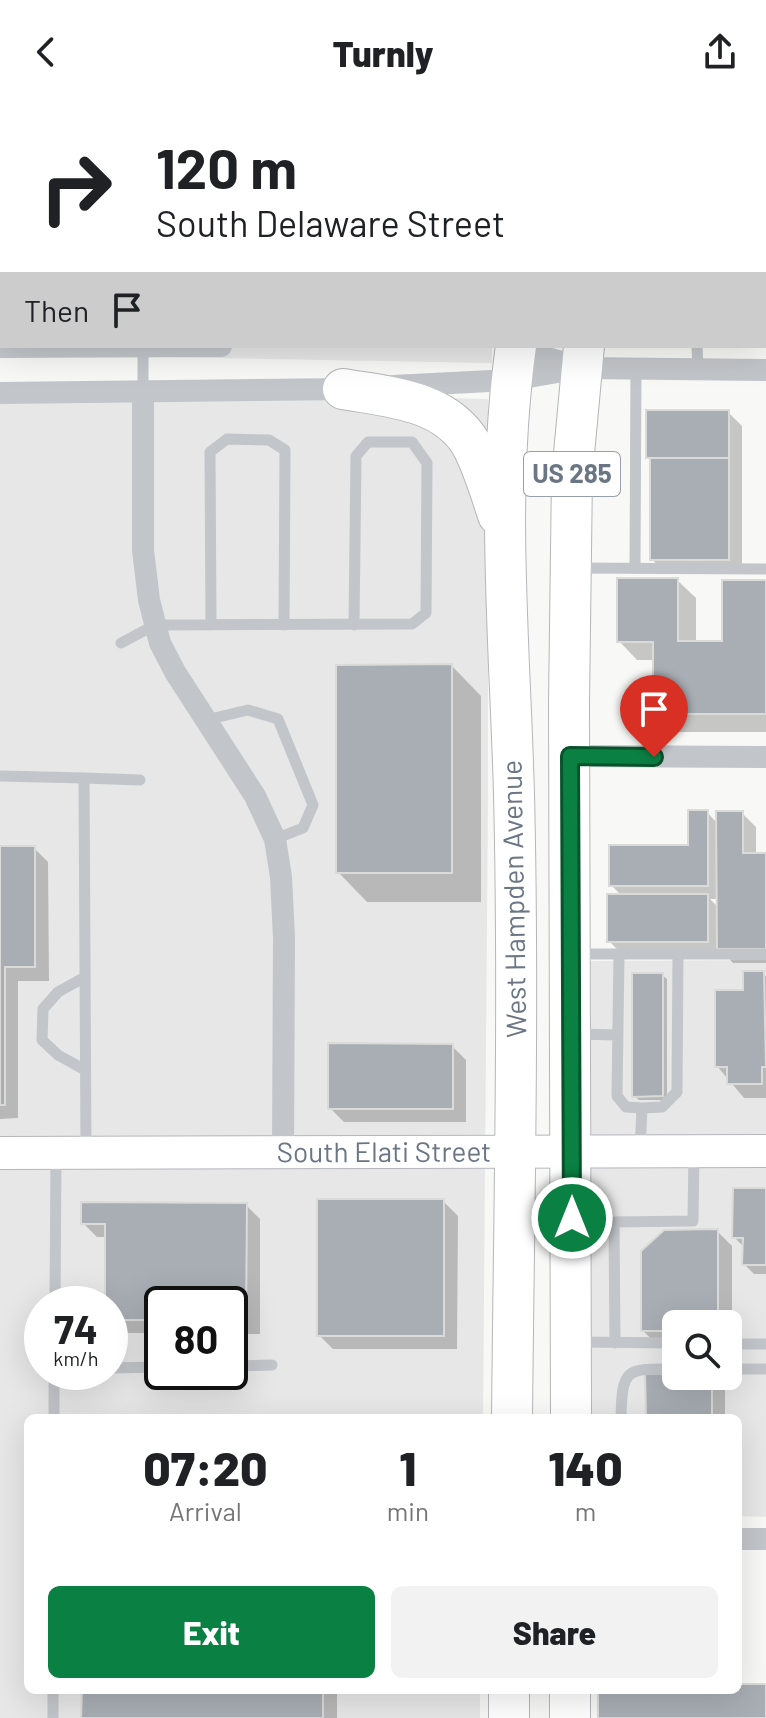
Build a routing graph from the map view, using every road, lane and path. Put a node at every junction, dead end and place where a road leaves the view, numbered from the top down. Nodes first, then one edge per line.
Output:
1 (143, 348) edge
2 (697, 348) edge
3 (511, 355) edge
4 (583, 357) edge
5 (636, 368) junction
6 (698, 369) junction
7 (766, 370) edge
8 (343, 389) junction
9 (143, 392) junction
10 (0, 393) edge
11 (504, 530) junction
12 (571, 568) junction
13 (635, 568) junction
14 (766, 569) edge
15 (155, 625) junction
16 (211, 625) junction
17 (284, 625) junction
18 (354, 625) junction
19 (121, 643) dead end
20 (206, 720) junction
21 (570, 756) junction
22 (766, 757) edge
23 (0, 776) edge
24 (84, 778) junction
25 (140, 780) dead end
26 (275, 839) junction
27 (571, 954) junction
28 (619, 954) junction
29 (678, 954) junction
30 (766, 954) edge
31 (85, 977) junction
32 (571, 1034) junction
33 (618, 1035) junction
34 (85, 1070) junction
35 (642, 1108) junction
36 (283, 1151) junction
37 (572, 1151) junction
38 (640, 1151) junction
39 (694, 1151) junction
40 (766, 1151) edge
41 (71, 1152) junction
42 (515, 1152) junction
43 (0, 1153) edge
44 (57, 1286) edge
45 (571, 1342) junction
46 (615, 1343) junction
47 (662, 1343) edge
48 (742, 1344) edge
49 (766, 1344) edge
50 (272, 1365) dead end
51 (248, 1366) edge
52 (662, 1369) edge
53 (742, 1369) edge
54 (766, 1369) edge
55 (54, 1390) edge
56 (54, 1414) edge
57 (512, 1414) edge
58 (571, 1414) edge
59 (621, 1414) edge
60 (742, 1539) edge
61 (766, 1539) edge
62 (53, 1694) edge
63 (509, 1694) edge
64 (570, 1694) edge
65 (53, 1718) edge
66 (509, 1718) edge
67 (570, 1718) edge

1 - 9 lane
2 - 6 lane
3 - 4 street
3 - 4 street
3 - 8 street
3 - 11 highway, West Hampden Avenue / US 285
4 - 5 street
4 - 12 highway, West Hampden Avenue / US 285
5 - 6 street
5 - 13 lane
6 - 7 street
8 - 9 street
8 - 11 highway
9 - 10 street
9 - 15 street
11 - 42 highway, West Hampden Avenue / US 285
12 - 13 lane
12 - 21 highway, West Hampden Avenue / US 285
13 - 14 lane
15 - 16 lane
15 - 19 lane
15 - 20 street
16 - 17 lane
16 - 17 lane
17 - 18 lane
18 - 18 lane
20 - 26 street
20 - 26 lane
21 - 22 street
21 - 27 highway, West Hampden Avenue / US 285
23 - 24 lane
24 - 25 lane
24 - 31 lane
26 - 36 street
27 - 28 lane
27 - 32 highway, West Hampden Avenue / US 285
28 - 29 lane
28 - 33 lane
29 - 30 lane
29 - 35 lane
31 - 34 lane
31 - 34 lane
32 - 33 lane
32 - 37 highway, West Hampden Avenue / US 285
33 - 35 lane
34 - 41 lane
35 - 38 lane
36 - 41 street, South Elati Street
36 - 42 street, South Elati Street
37 - 38 street, South Elati Street
37 - 42 street, South Elati Street
37 - 45 highway, West Hampden Avenue / US 285
38 - 39 street, South Elati Street
39 - 40 street, South Elati Street
39 - 46 lane
41 - 43 street, South Elati Street
41 - 44 lane
42 - 57 highway, West Hampden Avenue / US 285
45 - 46 lane
45 - 58 highway, West Hampden Avenue / US 285
46 - 47 lane
48 - 49 lane
50 - 51 lane
52 - 59 lane
53 - 54 lane
55 - 56 lane
60 - 61 street
62 - 65 lane
63 - 66 highway
64 - 67 highway

